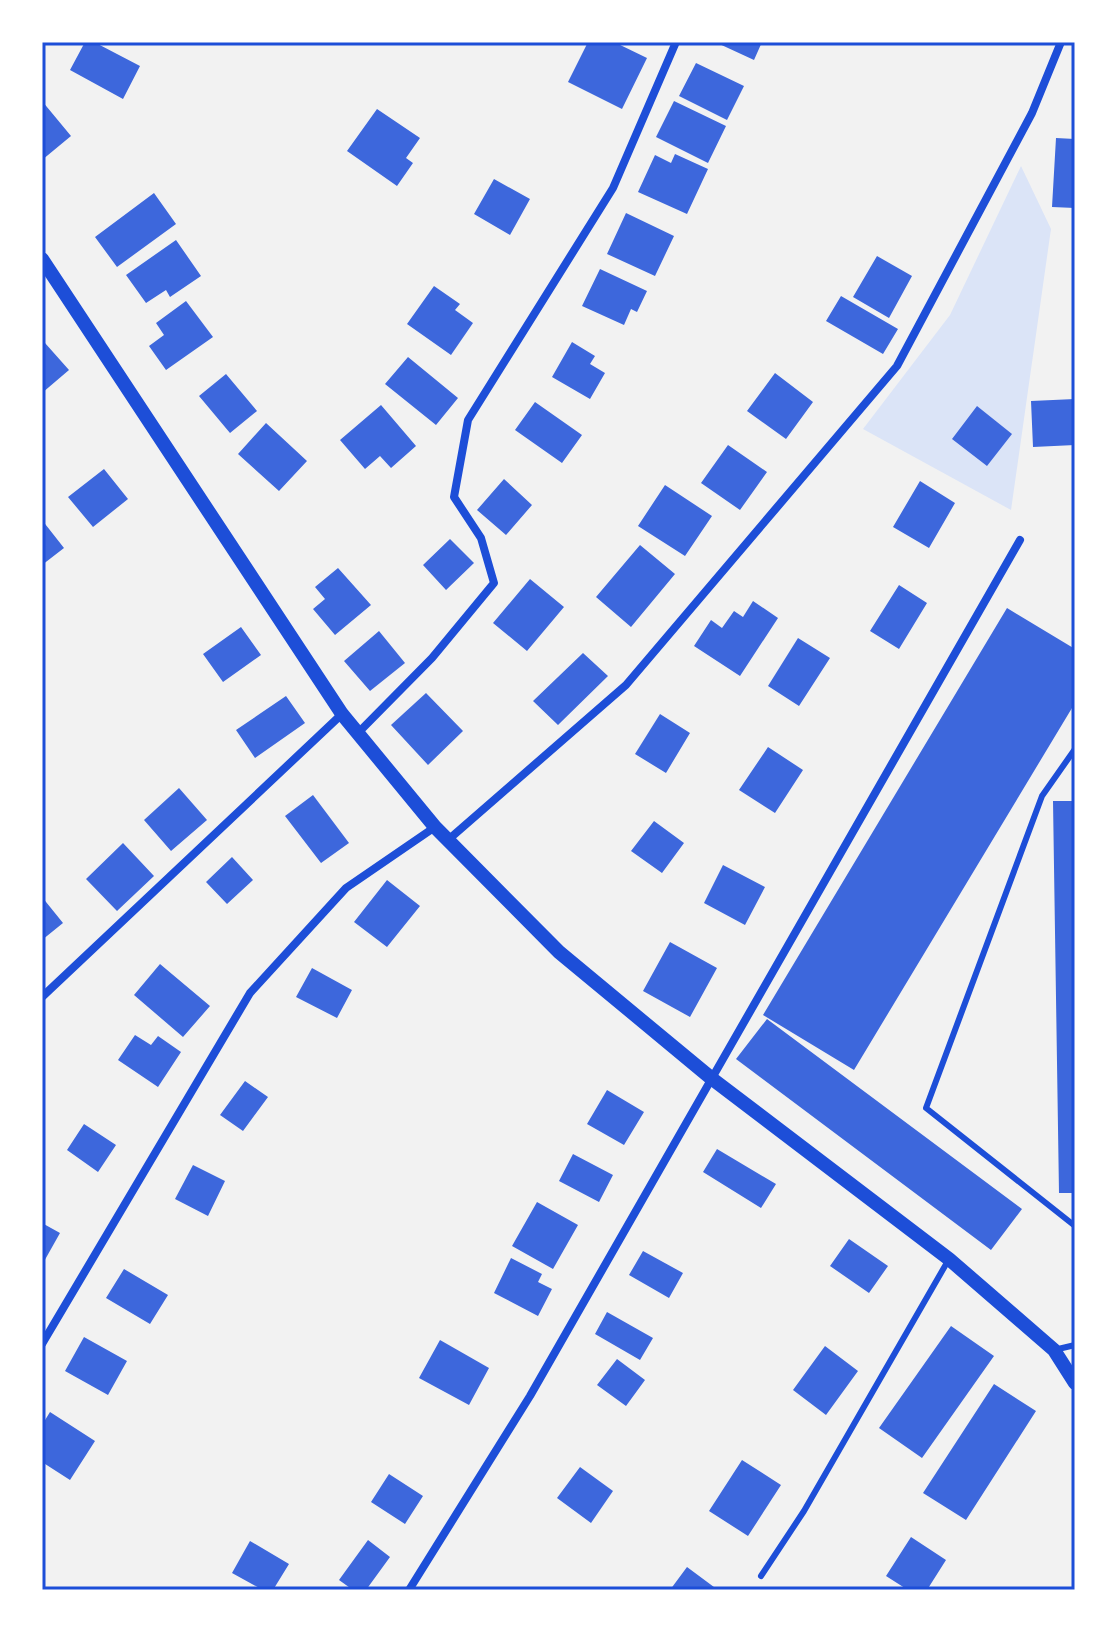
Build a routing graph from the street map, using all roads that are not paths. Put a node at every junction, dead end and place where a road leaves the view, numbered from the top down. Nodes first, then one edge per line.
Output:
1 (676, 42) edge
2 (1061, 42) edge
3 (42, 259) edge
4 (1020, 540) dead end
5 (342, 714) junction
6 (357, 734) junction
7 (1075, 749) edge
8 (435, 827) junction
9 (448, 840) junction
10 (42, 997) edge
11 (711, 1078) junction
12 (1075, 1226) edge
13 (949, 1259) junction
14 (42, 1344) edge
15 (1075, 1345) edge
16 (1054, 1350) junction
17 (1075, 1383) edge
18 (761, 1576) dead end
19 (409, 1590) edge

1 - 6 street
2 - 9 street
3 - 5 street
4 - 11 street
5 - 6 street
5 - 10 street
6 - 8 street
7 - 12 lane
8 - 9 street
8 - 14 street
9 - 11 street
11 - 13 street
11 - 19 street
13 - 16 street
13 - 18 lane
15 - 16 lane
16 - 17 street

